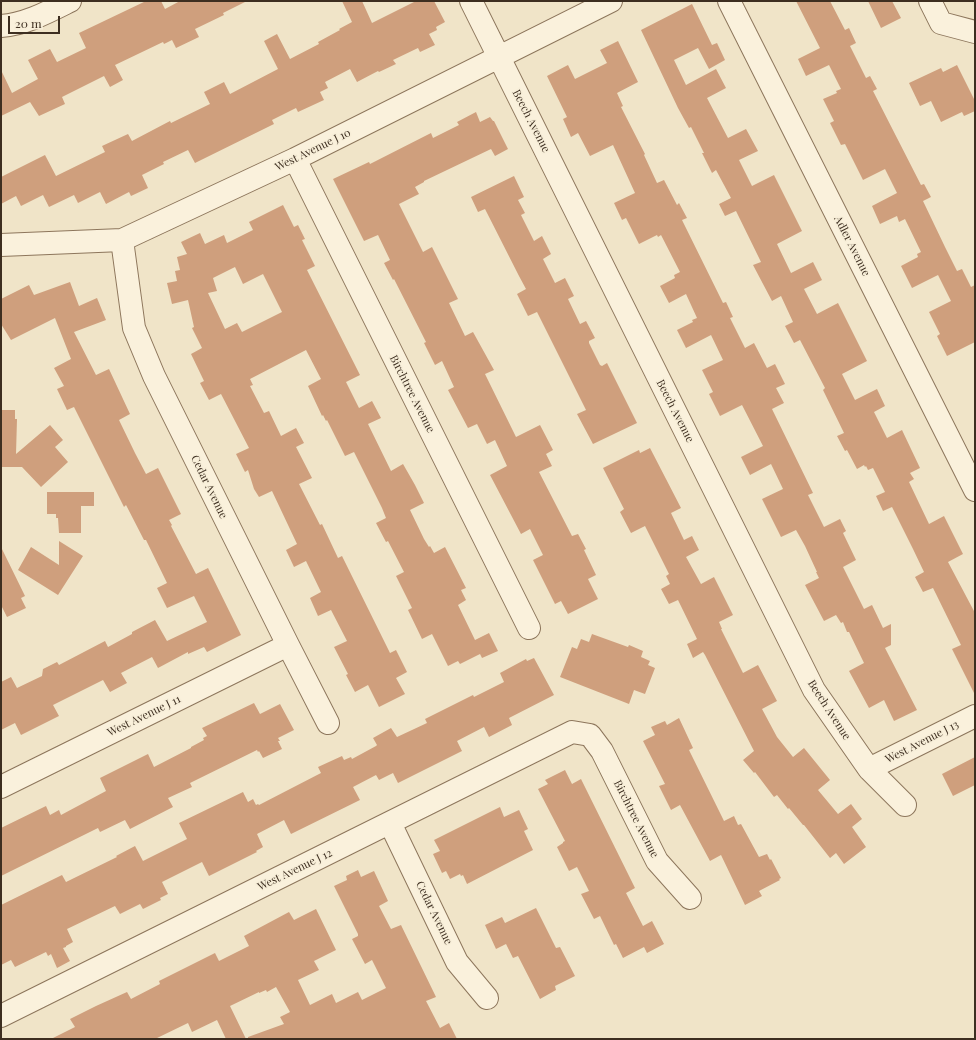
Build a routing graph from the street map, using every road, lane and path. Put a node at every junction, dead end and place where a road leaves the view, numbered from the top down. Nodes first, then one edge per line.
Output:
1 (70, 1) edge
2 (471, 1) edge
3 (611, 1) edge
4 (729, 1) edge
5 (930, 1) edge
6 (1, 26) edge
7 (975, 32) edge
8 (499, 58) junction
9 (295, 159) junction
10 (122, 240) junction
11 (1, 245) edge
12 (975, 490) edge
13 (530, 628) dead end
14 (288, 645) junction
15 (975, 716) edge
16 (328, 723) dead end
17 (590, 735) joint
18 (869, 769) junction
19 (1, 787) edge
20 (905, 805) dead end
21 (390, 823) junction
22 (690, 898) dead end
23 (487, 998) dead end
24 (1, 1016) edge

1 - 6 street
2 - 8 street, Beech Avenue
3 - 8 street, West Avenue J 10
4 - 12 street, Adler Avenue
5 - 7 street
8 - 9 street, West Avenue J 10
8 - 18 street, Beech Avenue
9 - 10 street, West Avenue J 10
9 - 13 street, Birchtree Avenue
10 - 11 street, West Avenue J 10
10 - 14 street, Cedar Avenue
14 - 16 street, Cedar Avenue
14 - 19 street, West Avenue J 11
15 - 18 street, West Avenue J 13
17 - 21 street, West Avenue J 12
17 - 22 street, Birchtree Avenue
18 - 20 street, Beech Avenue
21 - 23 street, Cedar Avenue
21 - 24 street, West Avenue J 12

